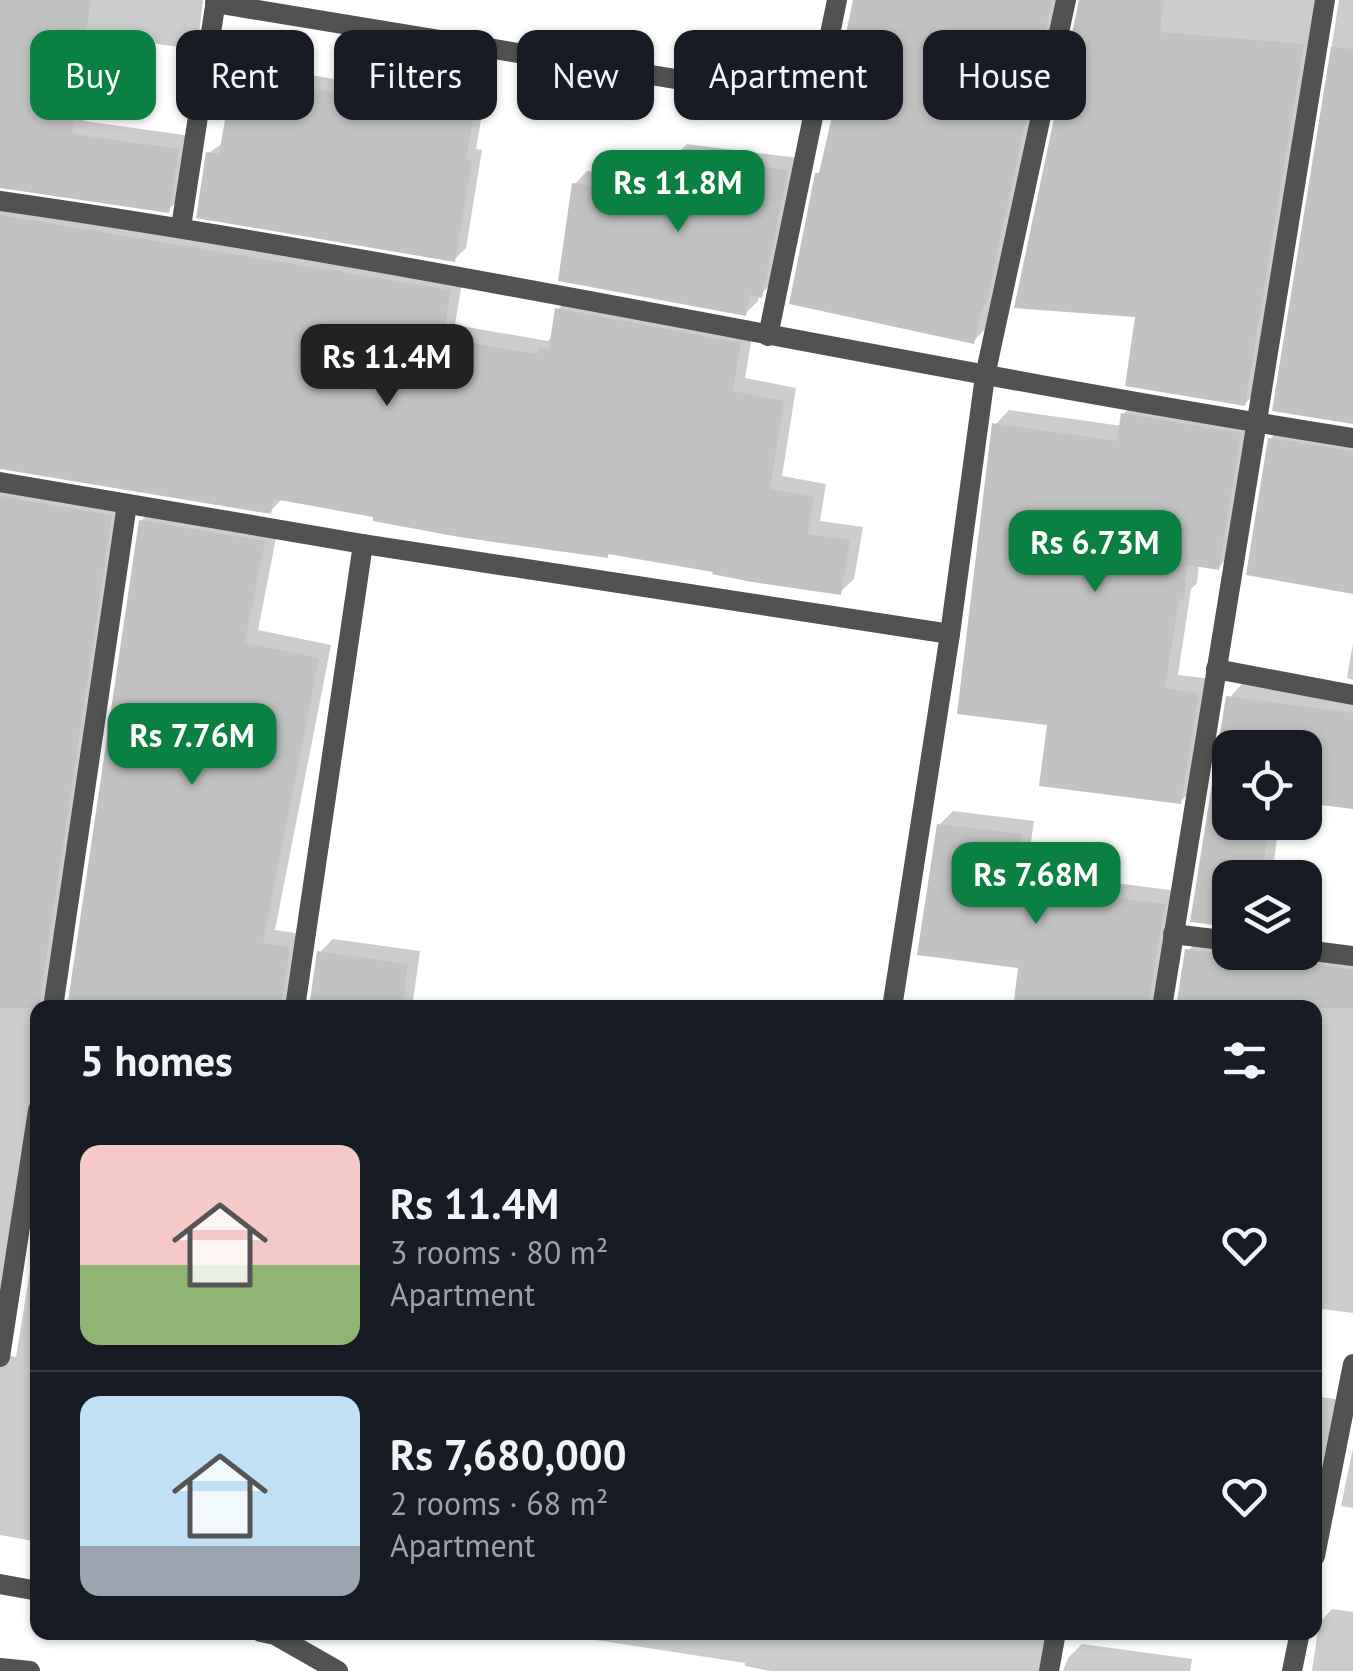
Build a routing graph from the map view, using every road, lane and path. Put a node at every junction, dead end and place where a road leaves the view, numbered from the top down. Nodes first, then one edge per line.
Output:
1 (837, 0) edge
2 (1066, 0) edge
3 (1325, 0) edge
4 (216, 2) edge
5 (831, 30) edge
6 (674, 78) edge
7 (812, 120) edge
8 (0, 201) edge
9 (181, 227) junction
10 (768, 336) junction
11 (985, 376) junction
12 (1256, 423) junction
13 (1353, 438) edge
14 (0, 482) edge
15 (127, 504) junction
16 (363, 544) junction
17 (950, 634) junction
18 (1216, 670) junction
19 (1353, 695) edge
20 (1173, 934) junction
21 (1212, 939) edge
22 (1322, 952) edge
23 (1353, 956) edge
24 (54, 1000) edge
25 (296, 1000) edge
26 (893, 1000) edge
27 (1163, 1000) edge
28 (30, 1162) edge
29 (0, 1357) edge
30 (1353, 1364) edge
31 (1322, 1521) edge
32 (0, 1584) edge
33 (30, 1590) edge
34 (284, 1640) edge
35 (1055, 1640) edge
36 (1298, 1640) edge
37 (0, 1668) edge
38 (30, 1671) edge
39 (338, 1671) edge
40 (1049, 1671) edge
41 (1292, 1671) edge

1 - 5 street
2 - 11 street
3 - 12 street
4 - 6 street
4 - 9 street
7 - 10 street
8 - 9 street
9 - 10 street
10 - 11 street
11 - 12 street
11 - 17 street
12 - 13 street
12 - 18 street
14 - 15 street
15 - 16 street
15 - 24 street
16 - 17 street
16 - 25 street
17 - 26 street
18 - 19 street
18 - 20 street
20 - 21 street
20 - 27 street
22 - 23 street
28 - 29 street
30 - 31 street
32 - 33 street
34 - 39 street
35 - 40 street
36 - 41 street
37 - 38 street

